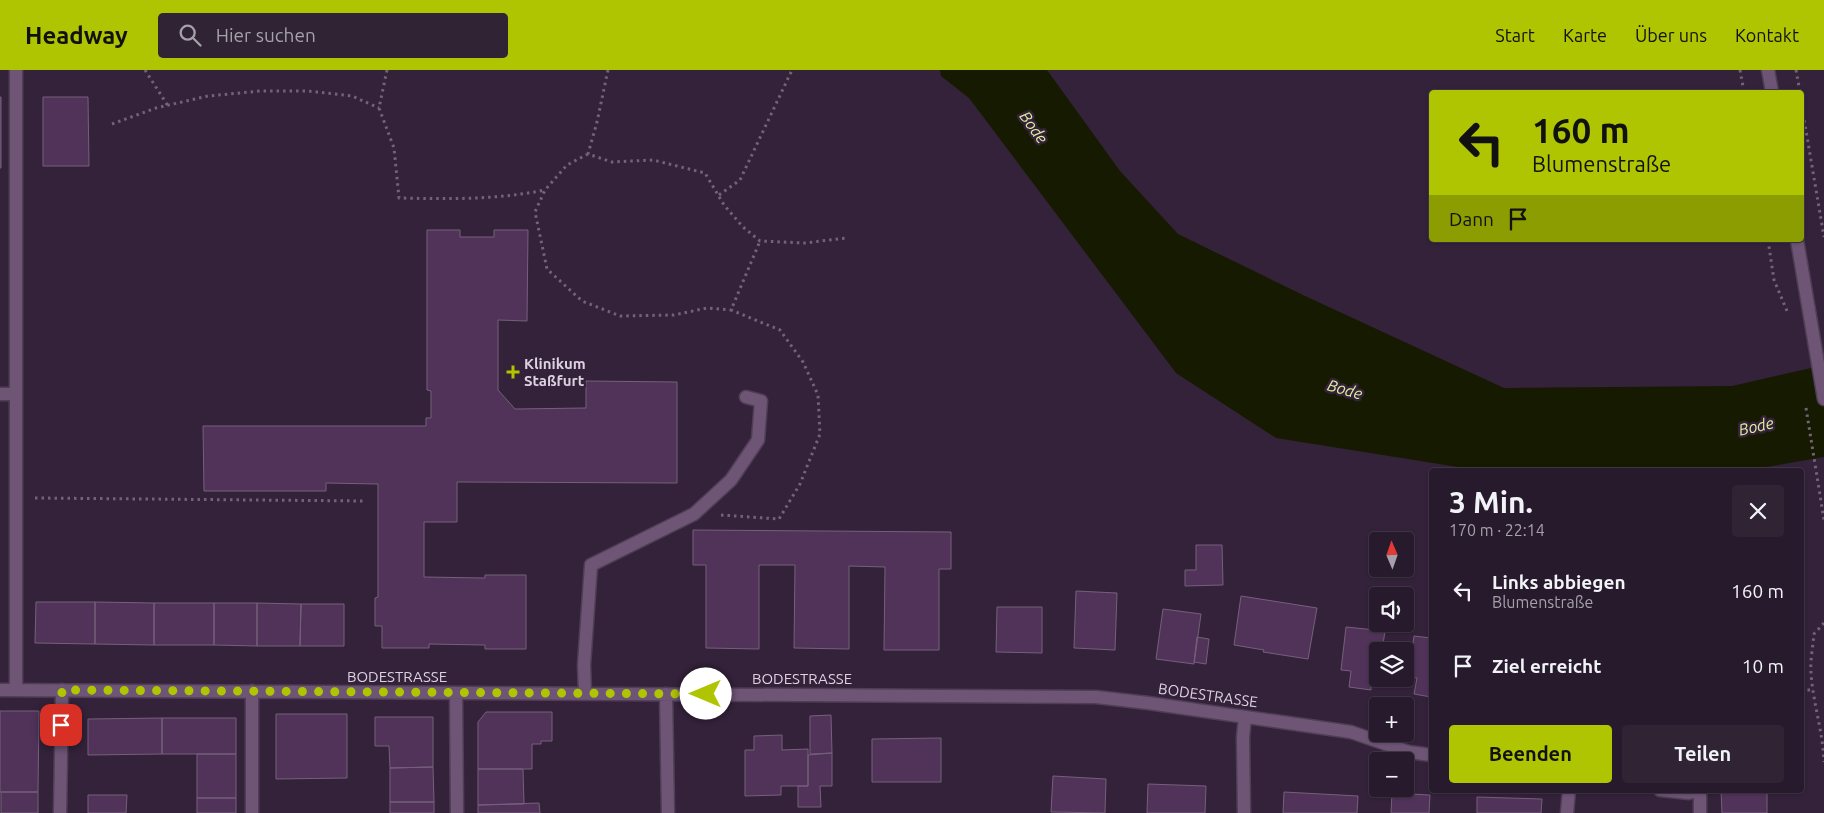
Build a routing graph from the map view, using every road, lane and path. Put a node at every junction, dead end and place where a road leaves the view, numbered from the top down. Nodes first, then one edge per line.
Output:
1 (16, 70) edge
2 (145, 70) edge
3 (387, 70) edge
4 (608, 70) edge
5 (792, 70) edge
6 (1740, 70) edge
7 (1768, 70) edge
8 (1796, 70) edge
9 (1744, 90) edge
10 (1772, 90) edge
11 (1800, 90) edge
12 (168, 106) junction
13 (379, 108) junction
14 (1804, 120) edge
15 (112, 124) dead end
16 (588, 154) junction
17 (545, 190) junction
18 (719, 195) junction
19 (1824, 237) edge
20 (846, 238) dead end
21 (1768, 242) edge
22 (1797, 242) edge
23 (732, 310) dead end
24 (1790, 318) dead end
25 (0, 394) edge
26 (16, 394) junction
27 (746, 397) dead end
28 (1824, 400) edge
29 (1805, 402) dead end
30 (16, 498) junction
31 (365, 501) dead end
32 (1824, 520) edge
33 (1824, 623) edge
34 (0, 690) edge
35 (16, 690) junction
36 (62, 690) junction
37 (1804, 690) edge
38 (1813, 690) junction
39 (252, 691) junction
40 (456, 693) junction
41 (585, 693) junction
42 (666, 694) junction
43 (1245, 717) junction
44 (1429, 755) edge
45 (1824, 762) edge
46 (1569, 793) edge
47 (1700, 793) edge
48 (60, 813) edge
49 (252, 813) edge
50 (457, 813) edge
51 (668, 813) edge
52 (1244, 813) edge
53 (1567, 813) edge
54 (1700, 813) edge

1 - 26 street
2 - 12 path
3 - 13 path
4 - 16 path
5 - 18 path
6 - 9 path
7 - 10 street
8 - 11 path
12 - 13 path
12 - 15 path
13 - 17 path
14 - 19 path
16 - 17 path
16 - 18 path
17 - 23 path
18 - 20 path
21 - 24 path
22 - 28 street
25 - 26 street
26 - 30 street
27 - 41 street
29 - 32 path
30 - 31 path
30 - 35 street
33 - 38 path
34 - 35 street, BODESTRASSE
35 - 36 street, BODESTRASSE
36 - 39 street, BODESTRASSE
36 - 48 street
37 - 38 path
38 - 45 path
39 - 40 street, BODESTRASSE
39 - 49 street
40 - 41 street, BODESTRASSE
40 - 50 street
41 - 42 street, BODESTRASSE
42 - 43 street, BODESTRASSE
42 - 51 street
43 - 44 street, BODESTRASSE
43 - 52 street
46 - 53 street
47 - 54 street

